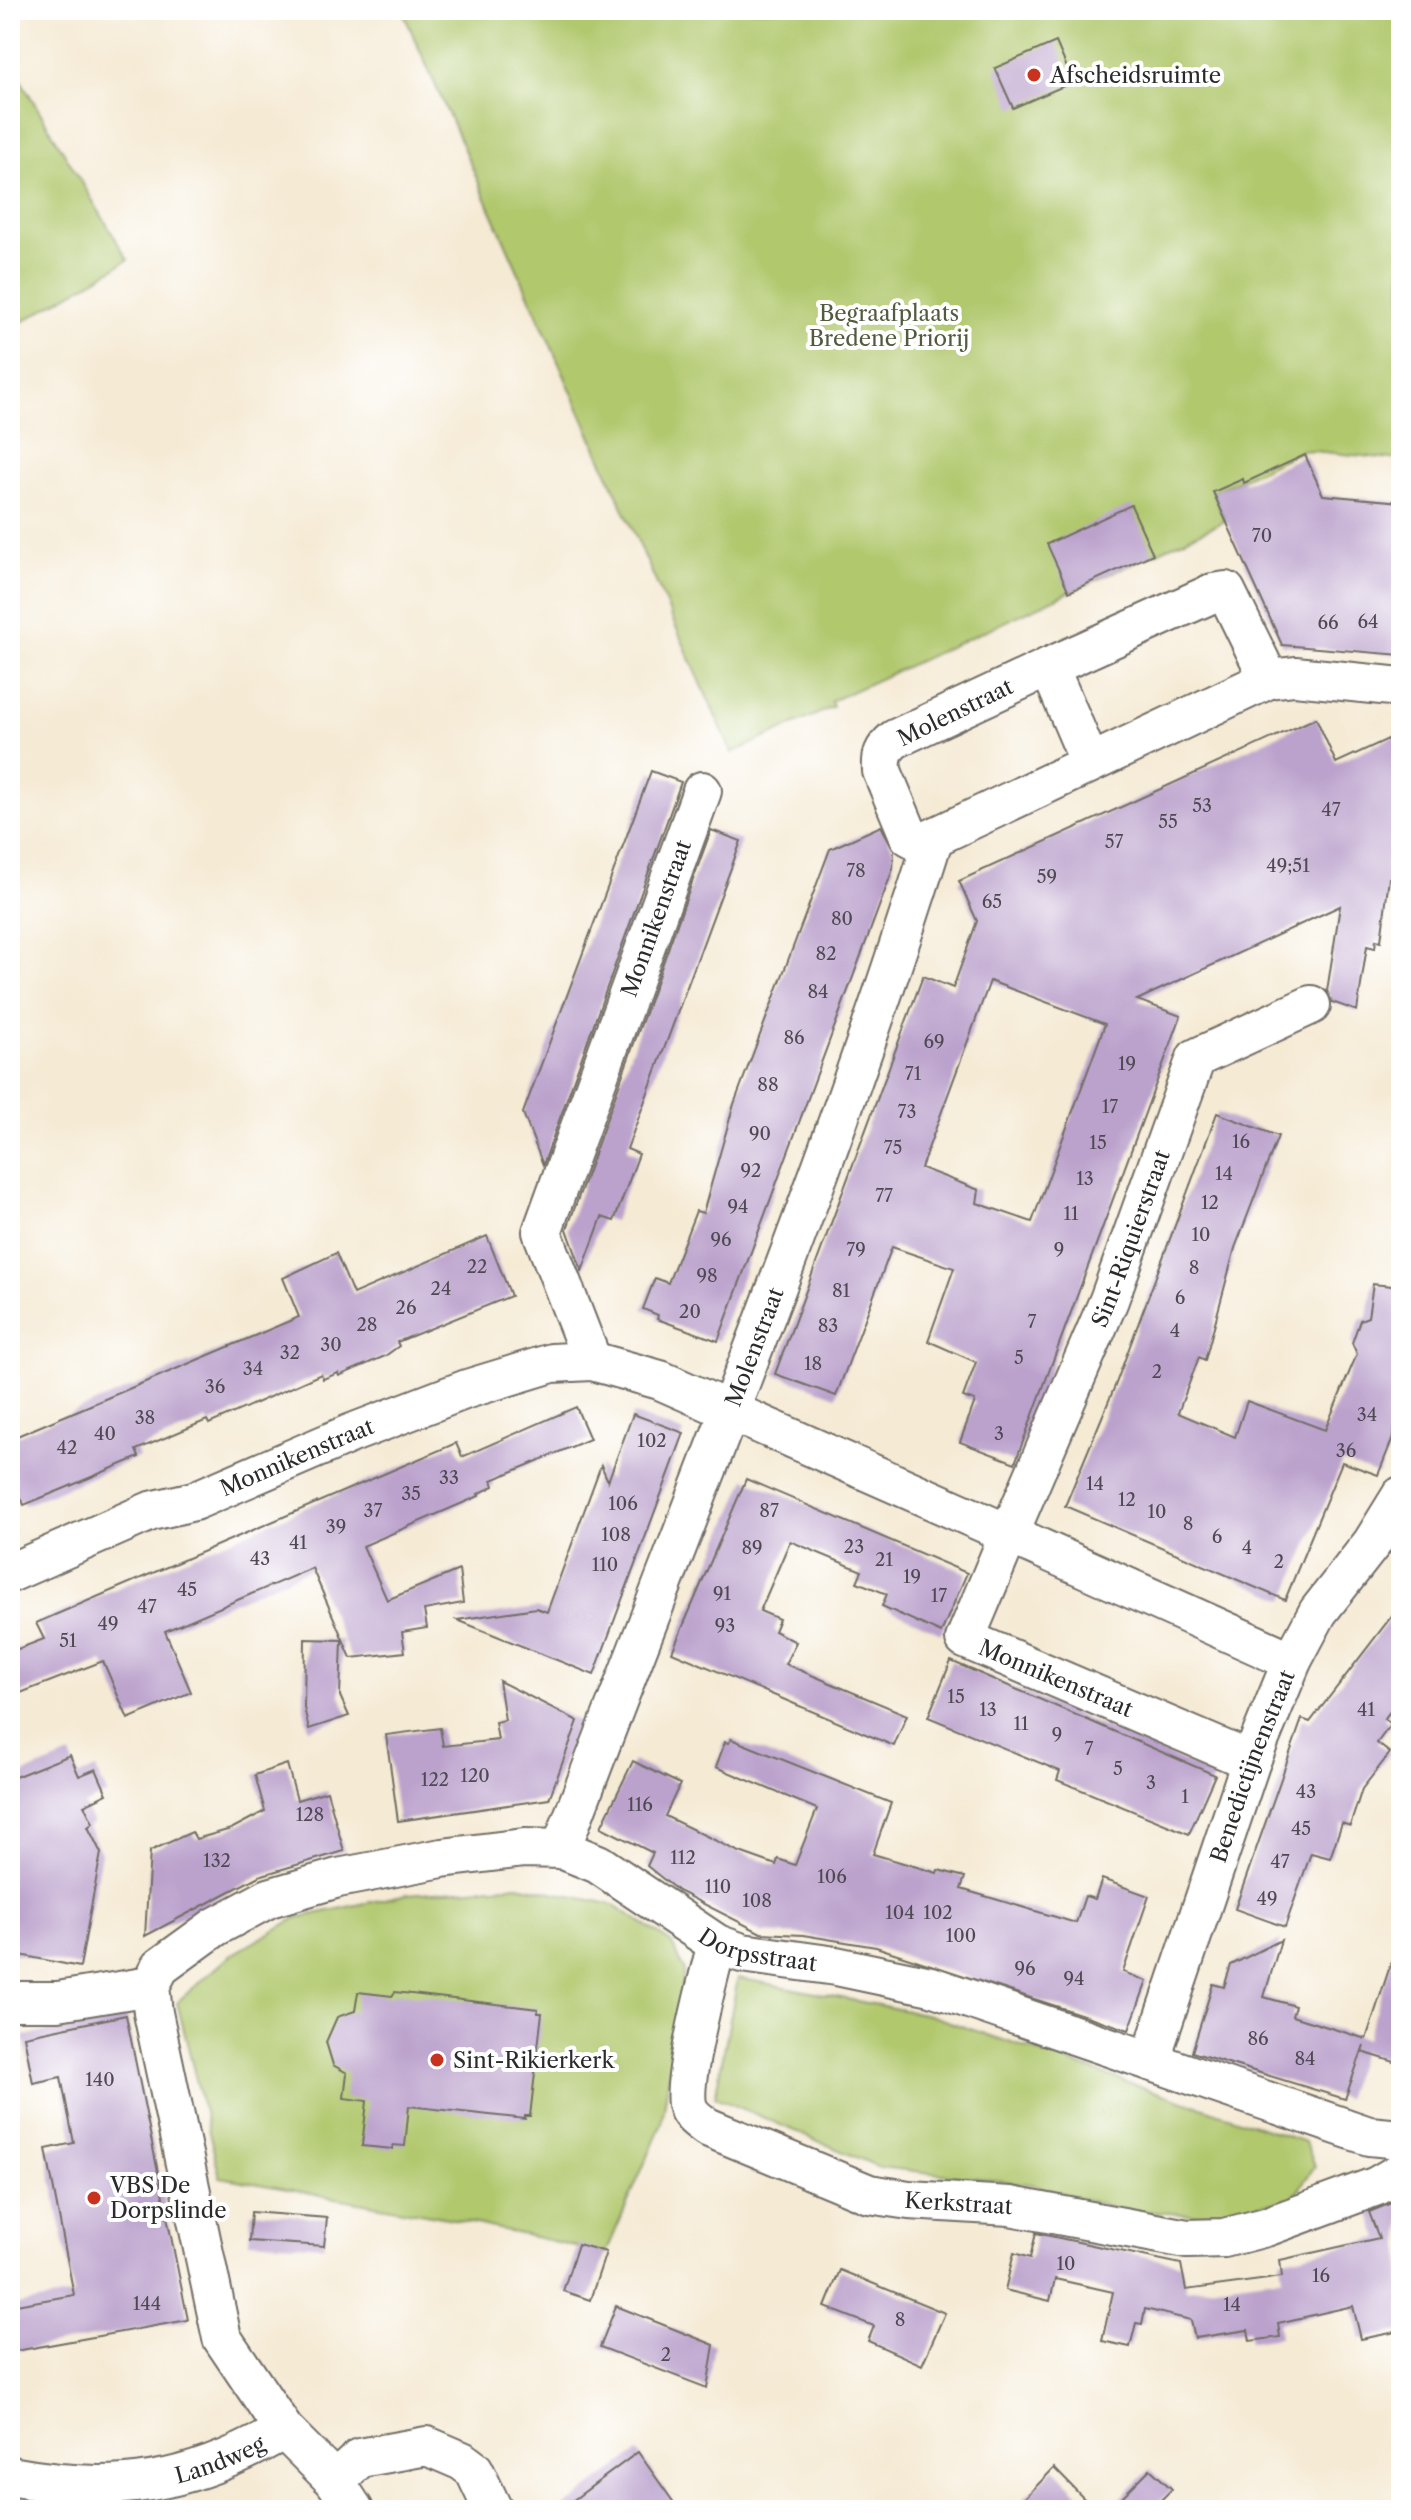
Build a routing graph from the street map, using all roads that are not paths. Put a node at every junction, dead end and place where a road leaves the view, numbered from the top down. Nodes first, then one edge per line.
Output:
1 (1049, 667) junction
2 (1269, 679) junction
3 (1401, 687) edge
4 (1090, 763) junction
5 (702, 791) dead end
6 (933, 840) junction
7 (1311, 1005) dead end
8 (592, 1361) junction
9 (728, 1412) junction
10 (1401, 1496) edge
11 (1009, 1534) junction
12 (10, 1573) edge
13 (1292, 1661) junction
14 (1251, 1761) junction
15 (561, 1849) junction
16 (717, 1944) junction
17 (150, 1986) junction
18 (10, 2001) edge
19 (1150, 2061) junction
20 (1401, 2139) edge
21 (1401, 2172) edge
22 (284, 2430) junction
23 (10, 2476) edge
24 (345, 2496) edge
25 (493, 2510) edge

1 - 2 street, Molenstraat
1 - 4 street
1 - 6 street, Molenstraat
2 - 3 street
2 - 4 street
4 - 6 street
5 - 8 street, Monnikenstraat
6 - 9 street, Molenstraat
7 - 11 street, Sint-Riquierstraat
8 - 9 street, Monnikenstraat
8 - 12 street, Monnikenstraat
9 - 11 street, Monnikenstraat
9 - 15 street, Molenstraat
10 - 13 street, Benedictijnenstraat
11 - 13 street, Monnikenstraat
11 - 14 street, Monnikenstraat
13 - 14 street, Benedictijnenstraat
14 - 19 street, Benedictijnenstraat
15 - 16 street, Dorpsstraat
15 - 17 street, Dorpsstraat
16 - 19 street, Dorpsstraat
16 - 21 street, Kerkstraat
17 - 18 street
17 - 22 street
19 - 20 street, Dorpsstraat
22 - 23 street, Landweg
22 - 24 street
24 - 25 street

